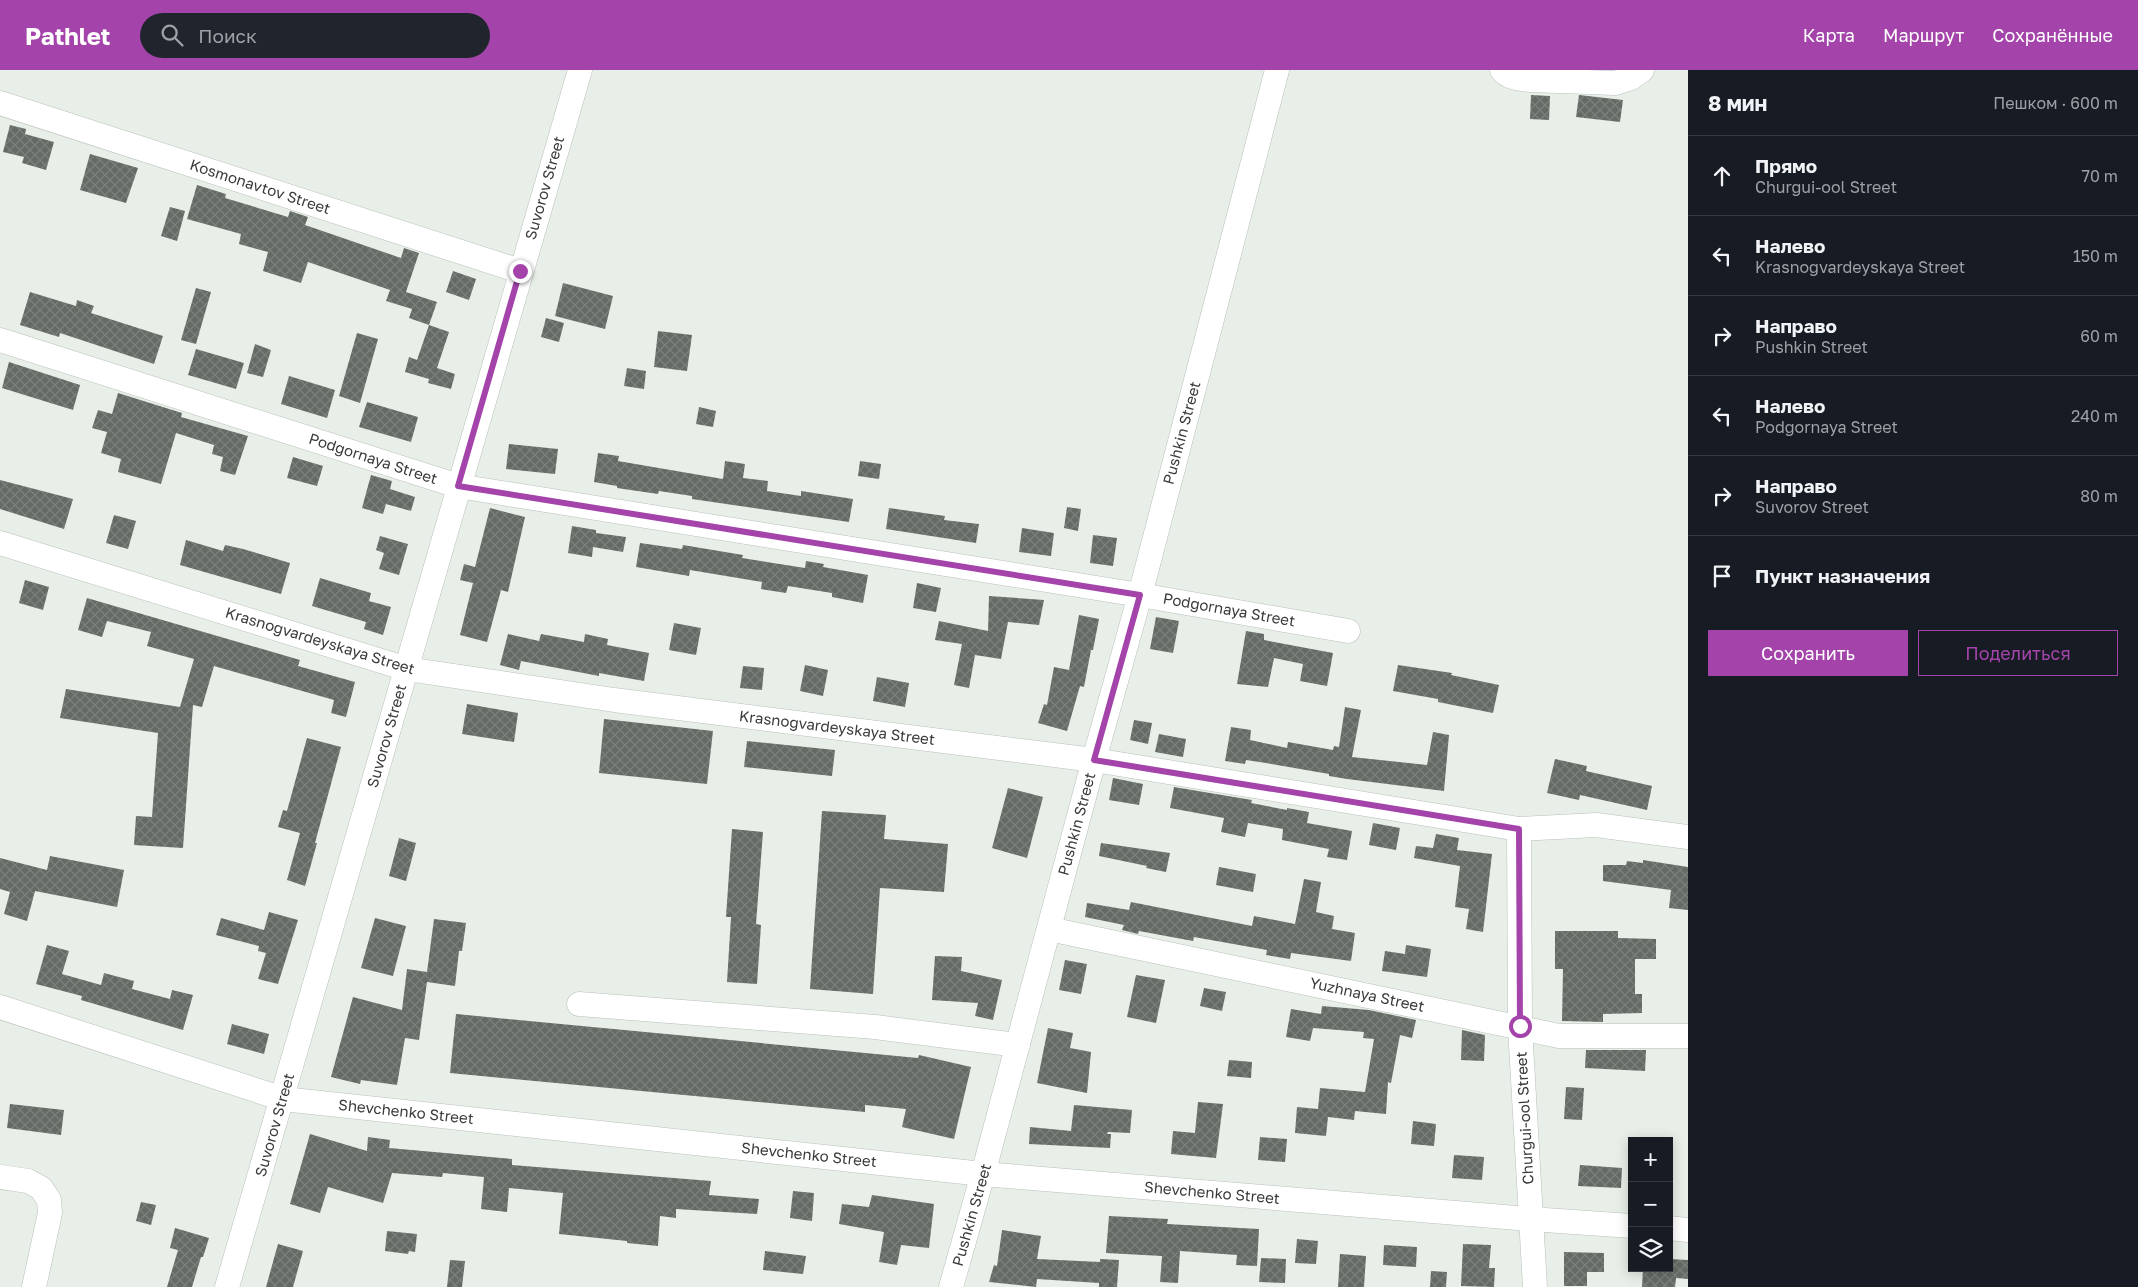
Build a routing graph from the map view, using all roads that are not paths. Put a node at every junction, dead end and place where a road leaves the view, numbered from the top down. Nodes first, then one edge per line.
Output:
1 (580, 70) edge
2 (1277, 70) edge
3 (1502, 70) edge
4 (1642, 70) edge
5 (0, 103) edge
6 (520, 271) junction
7 (0, 340) edge
8 (458, 486) junction
9 (0, 543) edge
10 (1140, 595) junction
11 (1348, 631) dead end
12 (407, 669) junction
13 (1094, 760) junction
14 (1519, 829) junction
15 (1688, 837) edge
16 (1049, 929) junction
17 (579, 1004) dead end
18 (0, 1007) edge
19 (1520, 1026) junction
20 (1688, 1036) edge
21 (1018, 1045) junction
22 (283, 1099) junction
23 (983, 1174) junction
24 (0, 1177) edge
25 (1530, 1219) junction
26 (1628, 1226) edge
27 (1673, 1228) edge
28 (1688, 1230) edge
29 (34, 1287) edge
30 (227, 1287) edge
31 (951, 1287) edge
32 (1535, 1287) edge

1 - 6 street, Suvorov Street
2 - 10 street, Pushkin Street
3 - 4 street
5 - 6 street, Kosmonavtov Street
6 - 8 street, Suvorov Street
7 - 8 street, Podgornaya Street
8 - 10 street, Podgornaya Street
8 - 12 street, Suvorov Street
9 - 12 street, Krasnogvardeyskaya Street
10 - 11 street, Podgornaya Street
10 - 13 street, Pushkin Street
12 - 13 street, Krasnogvardeyskaya Street
12 - 22 street, Suvorov Street
13 - 14 street, Krasnogvardeyskaya Street
13 - 16 street, Pushkin Street
14 - 15 street, Krasnogvardeyskaya Street
14 - 19 street, Churgui-ool Street
16 - 19 street, Yuzhnaya Street
16 - 21 street, Pushkin Street
17 - 21 street
18 - 22 street, Shevchenko Street
19 - 20 street, Yuzhnaya Street
19 - 25 street, Churgui-ool Street
21 - 23 street, Pushkin Street
22 - 23 street, Shevchenko Street
22 - 30 street, Suvorov Street
23 - 25 street, Shevchenko Street
23 - 31 street, Pushkin Street
24 - 29 street
25 - 26 street, Shevchenko Street
25 - 32 street, Churgui-ool Street
27 - 28 street

